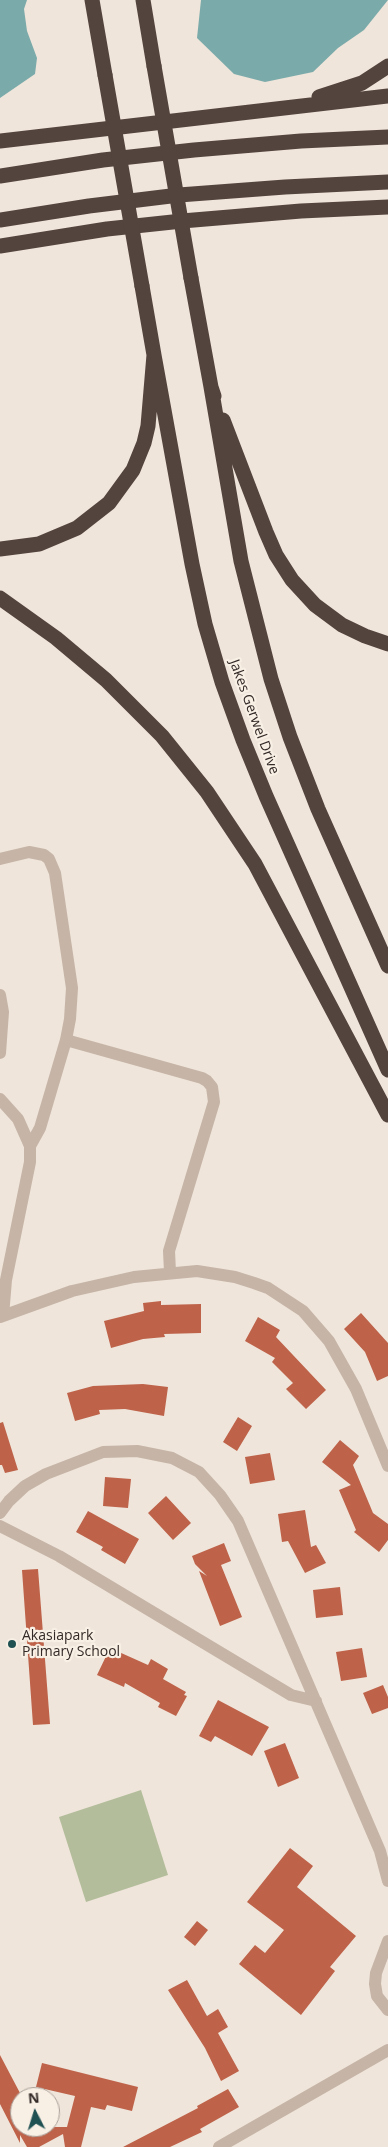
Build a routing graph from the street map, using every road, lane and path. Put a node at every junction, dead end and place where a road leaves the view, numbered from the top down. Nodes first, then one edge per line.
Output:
1 (92, 0) edge
2 (143, 0) edge
3 (152, 0) edge
4 (151, 48) junction
5 (388, 66) edge
6 (388, 96) edge
7 (274, 110) junction
8 (388, 137) edge
9 (0, 141) edge
10 (0, 176) edge
11 (388, 182) edge
12 (388, 207) edge
13 (0, 220) edge
14 (0, 246) edge
15 (154, 355) junction
16 (211, 387) junction
17 (0, 549) edge
18 (0, 598) edge
19 (388, 644) edge
20 (0, 859) edge
21 (388, 966) edge
22 (0, 995) edge
23 (66, 1040) junction
24 (0, 1053) edge
25 (388, 1070) edge
26 (0, 1099) edge
27 (388, 1115) edge
28 (30, 1146) junction
29 (170, 1272) junction
30 (1, 1316) edge
31 (388, 1466) edge
32 (0, 1513) edge
33 (0, 1526) edge
34 (316, 1701) junction
35 (388, 1881) edge
36 (388, 1941) edge
37 (388, 2010) edge
38 (388, 2050) edge
39 (220, 2147) edge

1 - 15 highway, bridge
2 - 4 highway
3 - 4 highway
4 - 16 highway, bridge
5 - 7 highway
6 - 7 highway
7 - 9 highway
8 - 10 highway
11 - 13 highway
12 - 14 highway
15 - 17 highway
15 - 25 highway, Jakes Gerwel Drive
16 - 19 highway
16 - 21 highway, Jakes Gerwel Drive
18 - 27 highway
20 - 23 street
22 - 24 street
23 - 28 street
23 - 29 street
26 - 28 street
28 - 30 street
29 - 30 street
29 - 31 street
32 - 34 street
33 - 34 street
34 - 35 street
36 - 37 street
38 - 39 street

